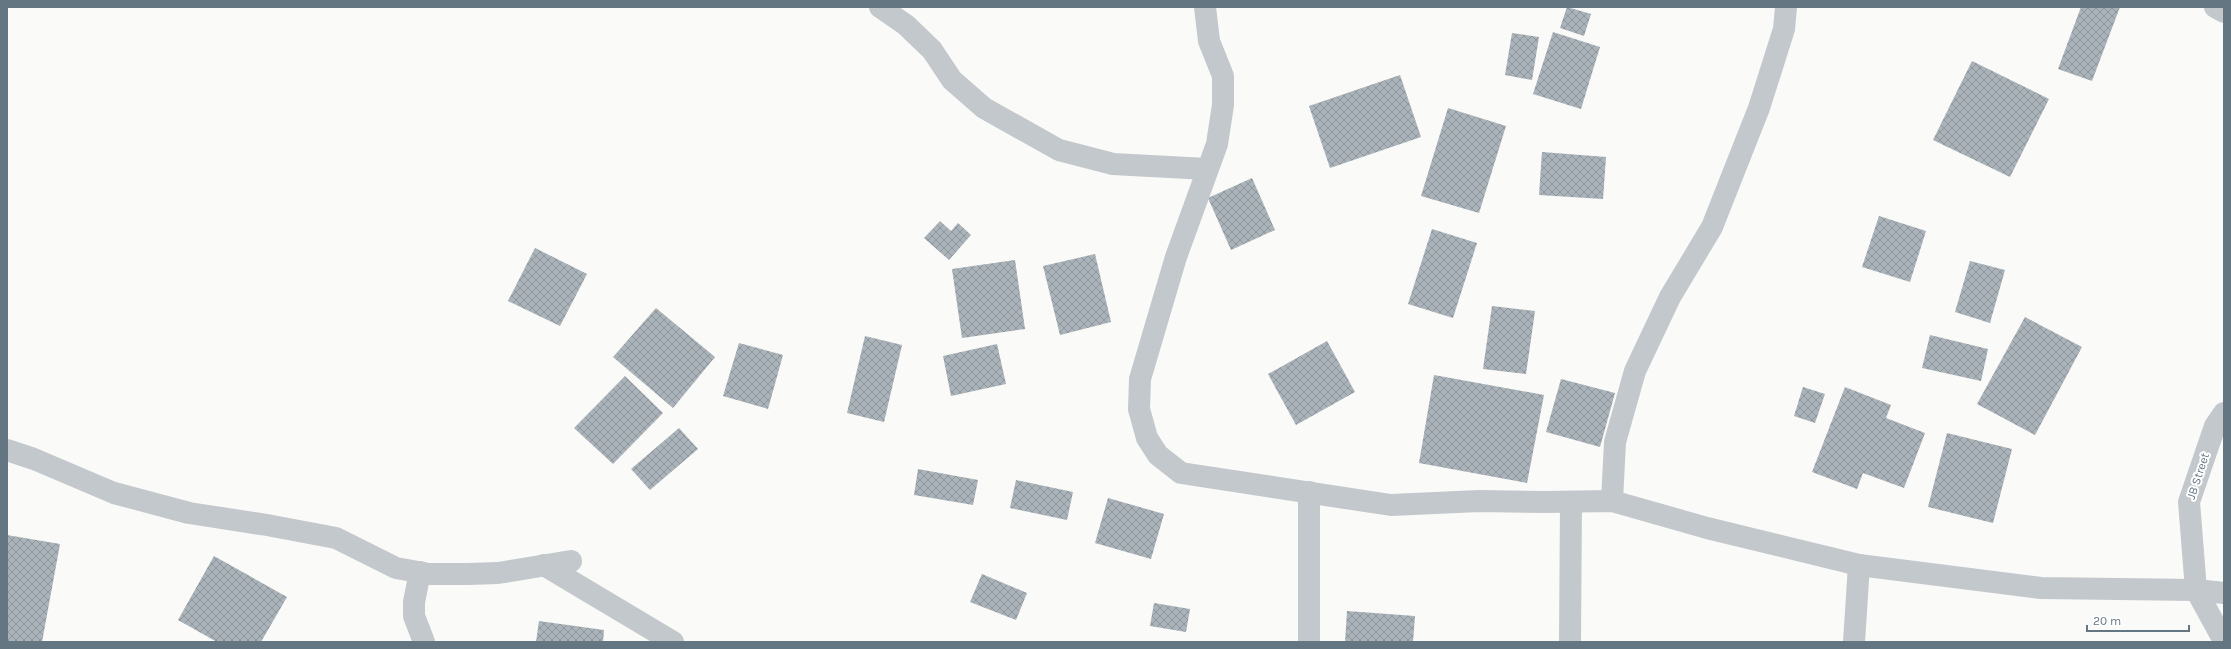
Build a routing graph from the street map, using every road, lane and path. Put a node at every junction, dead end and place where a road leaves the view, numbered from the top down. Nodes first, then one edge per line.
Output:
1 (880, 7) edge
2 (1205, 7) edge
3 (1786, 7) edge
4 (2215, 7) edge
5 (2224, 12) edge
6 (1207, 169) junction
7 (2224, 413) edge
8 (7, 450) edge
9 (1309, 492) junction
10 (1612, 501) junction
11 (1571, 502) junction
12 (571, 561) dead end
13 (544, 565) junction
14 (1859, 565) junction
15 (420, 572) junction
16 (2196, 590) junction
17 (2224, 593) edge
18 (2224, 641) edge
19 (424, 642) edge
20 (673, 642) edge
21 (1309, 642) edge
22 (1570, 642) edge
23 (1854, 642) edge

1 - 6 street
2 - 6 street
3 - 10 street
4 - 5 street
6 - 9 street
7 - 16 street, JB Street
8 - 15 street
9 - 11 street
9 - 21 street
10 - 11 street
10 - 14 street
11 - 22 street
12 - 13 street
13 - 15 street
13 - 20 street
14 - 16 street
14 - 23 street
15 - 19 street
16 - 17 street
16 - 18 street

